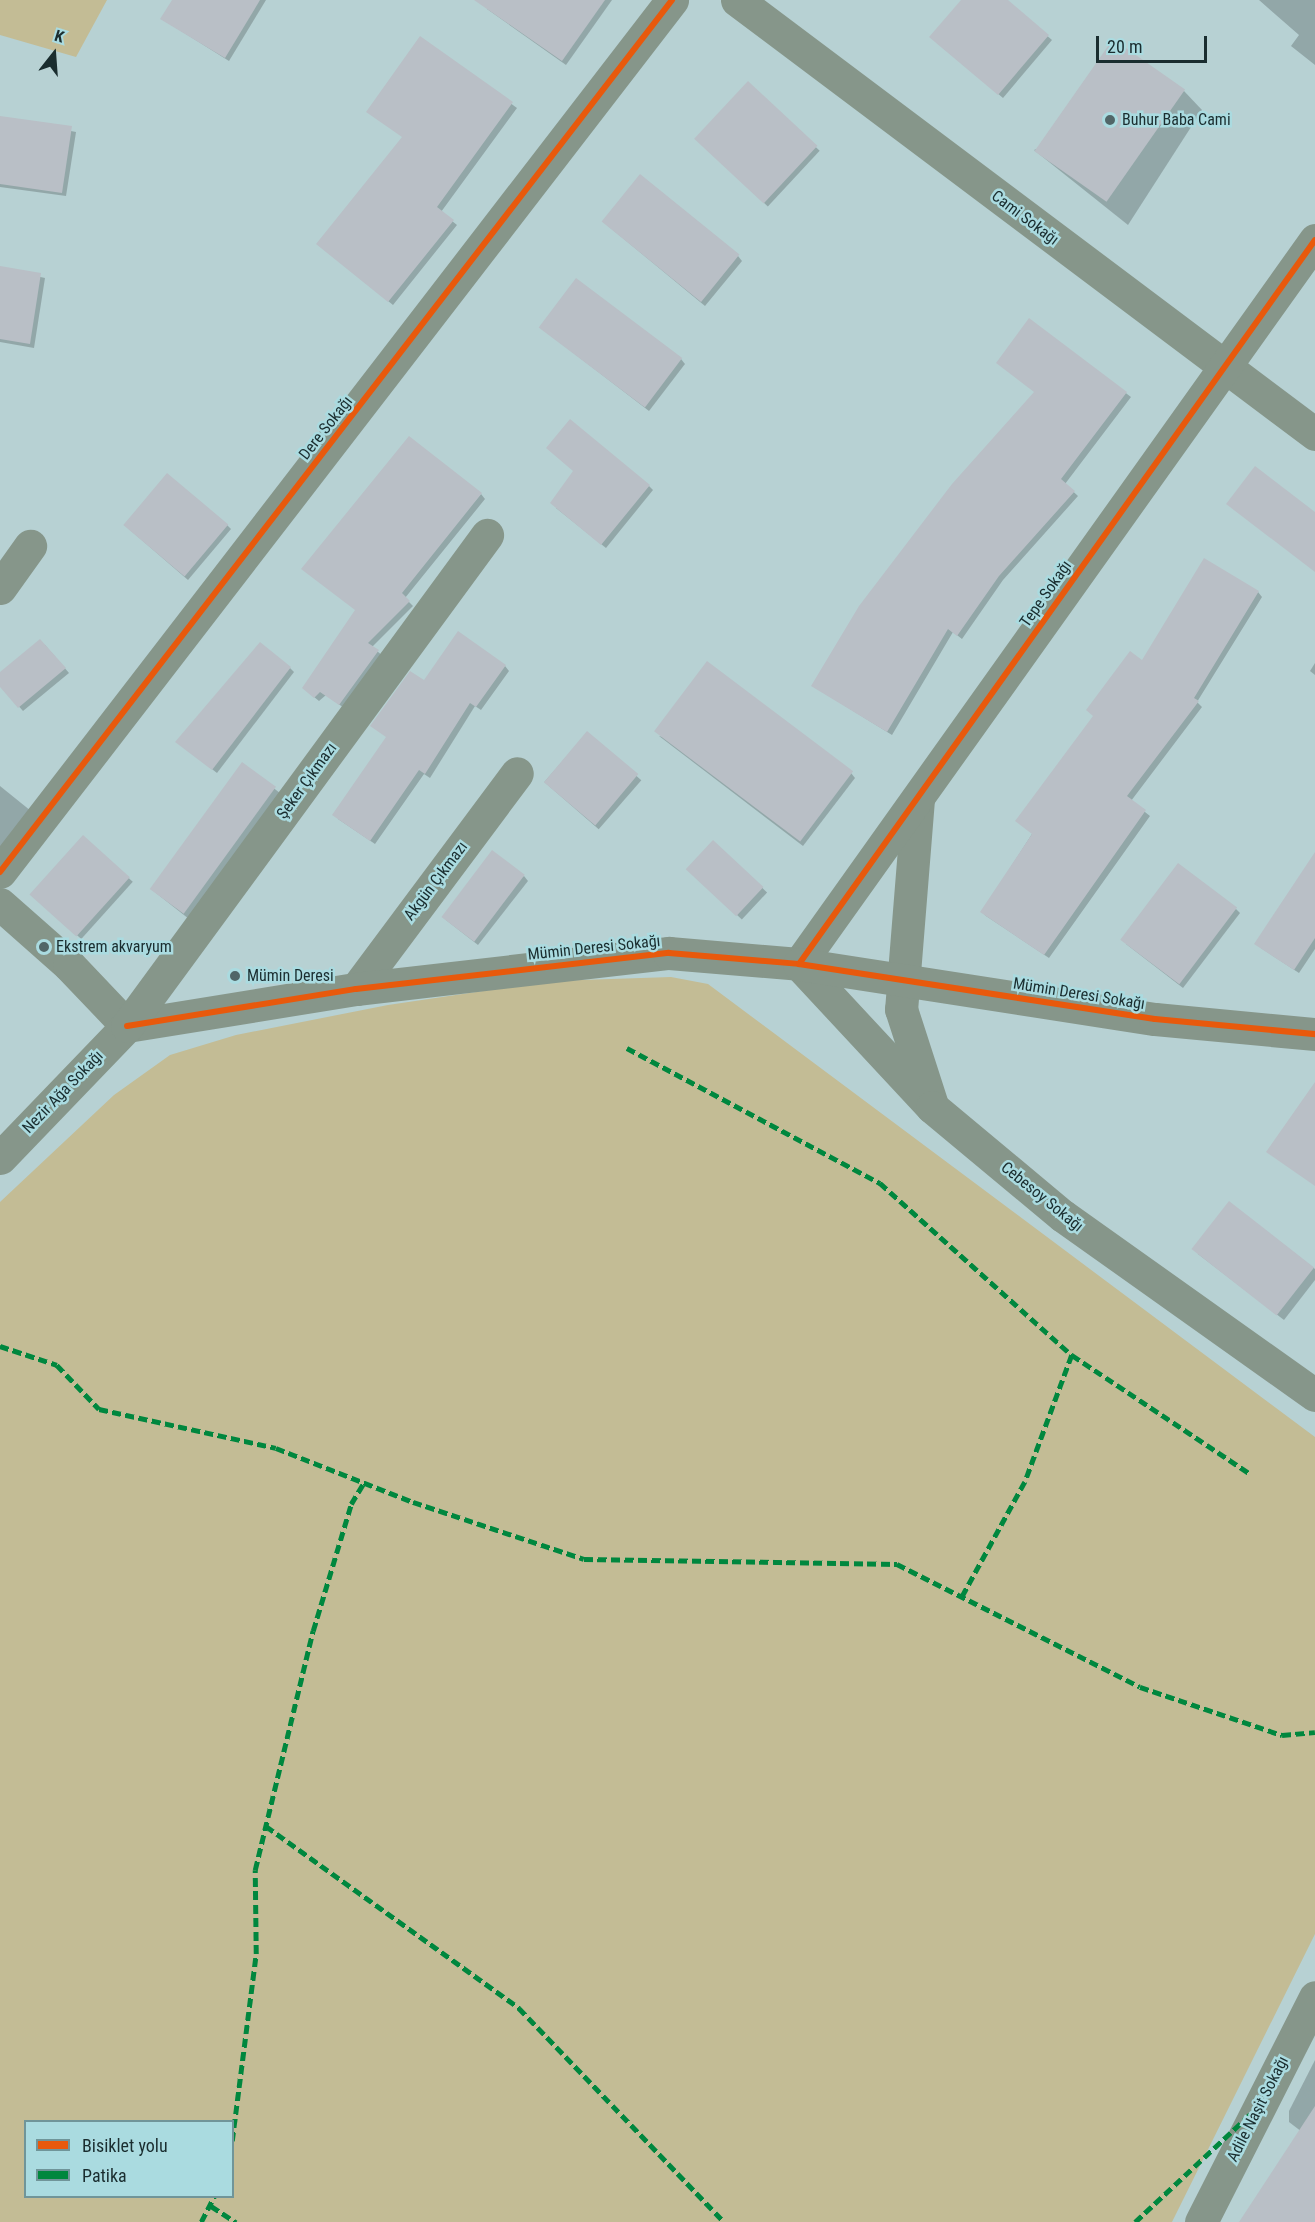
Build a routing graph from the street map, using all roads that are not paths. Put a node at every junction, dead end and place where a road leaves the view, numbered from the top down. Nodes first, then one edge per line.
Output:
1 (672, 0) edge
2 (737, 0) edge
3 (1315, 240) edge
4 (1223, 369) junction
5 (1315, 434) edge
6 (487, 535) dead end
7 (30, 546) dead end
8 (0, 588) edge
9 (517, 773) dead end
10 (918, 797) junction
11 (0, 872) edge
12 (0, 904) edge
13 (799, 964) junction
14 (356, 989) junction
15 (902, 995) junction
16 (127, 1026) junction
17 (1315, 1034) edge
18 (859, 1035) junction
19 (932, 1107) junction
20 (0, 1158) edge
21 (1315, 1395) edge
22 (1315, 1997) edge
23 (1202, 2222) edge

1 - 11 street, Dere Sokağı
2 - 4 street, Cami Sokağı
3 - 4 street, Tepe Sokağı
4 - 5 street, Cami Sokağı
4 - 10 street, Tepe Sokağı
6 - 16 street, Şeker Çıkmazı
7 - 8 street
9 - 14 street, Akgün Çıkmazı
10 - 13 street, Tepe Sokağı
10 - 15 street
12 - 16 street
13 - 14 street, Mümin Deresi Sokağı
13 - 15 street, Mümin Deresi Sokağı
13 - 18 street, Cebesoy Sokağı
14 - 16 street, Mümin Deresi Sokağı
15 - 17 street, Mümin Deresi Sokağı
15 - 18 street
15 - 19 street
16 - 20 street, Nezir Ağa Sokağı
18 - 19 street, Cebesoy Sokağı
19 - 21 street, Cebesoy Sokağı
22 - 23 street, Adile Naşit Sokağı

